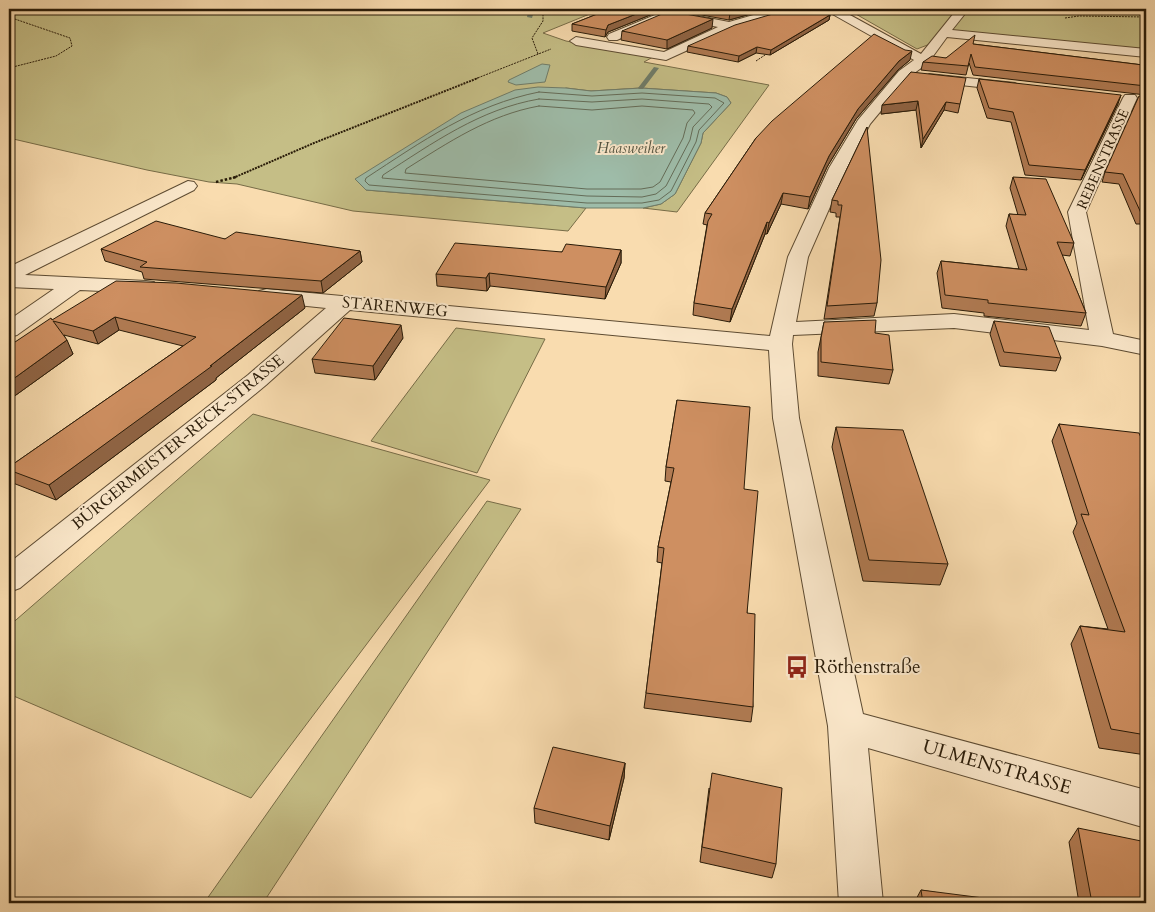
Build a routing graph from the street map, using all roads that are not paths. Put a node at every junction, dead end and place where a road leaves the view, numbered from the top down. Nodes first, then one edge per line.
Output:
1 (791, 9) edge
2 (831, 9) edge
3 (958, 15) dead end
4 (730, 26) junction
5 (943, 33) junction
6 (613, 37) edge
7 (576, 41) edge
8 (1146, 53) edge
9 (923, 60) junction
10 (904, 74) junction
11 (1025, 88) edge
12 (1111, 96) edge
13 (1138, 99) edge
14 (188, 186) road end
15 (9, 275) edge
16 (9, 281) edge
17 (78, 284) junction
18 (171, 288) edge
19 (248, 294) edge
20 (346, 302) junction
21 (9, 330) edge
22 (782, 336) junction
23 (1102, 339) junction
24 (1146, 348) edge
25 (9, 580) edge
26 (847, 726) junction
27 (1146, 809) edge
28 (861, 903) edge

1 - 4 street
2 - 9 street
3 - 5 street
4 - 6 street
4 - 7 street
5 - 8 street
5 - 9 street
9 - 10 street
10 - 11 street
10 - 22 street
12 - 13 street
13 - 23 street, REBENSTRASSE
14 - 15 street
16 - 17 street
17 - 18 street
17 - 21 street
19 - 20 street, STARENWEG
20 - 22 street, STARENWEG
20 - 25 street, BÜRGERMEISTER-RECK-STRASSE
22 - 23 street, STARENWEG
22 - 26 street
23 - 24 street, STARENWEG
26 - 27 street, ULMENSTRASSE
26 - 28 street

